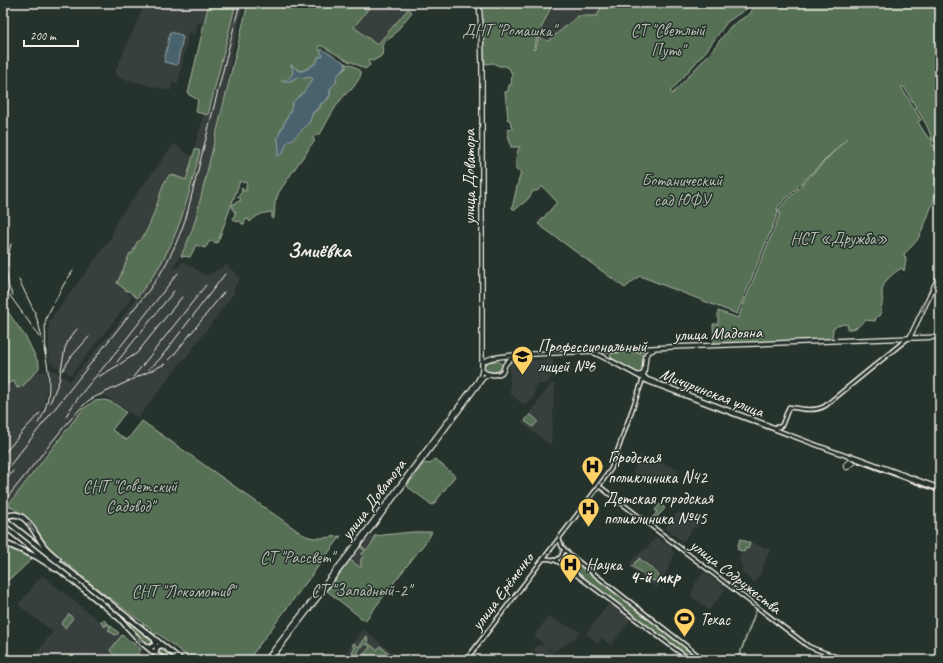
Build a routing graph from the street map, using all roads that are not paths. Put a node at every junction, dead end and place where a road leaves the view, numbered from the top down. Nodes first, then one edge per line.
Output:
1 (479, 3) edge
2 (940, 274) edge
3 (940, 337) edge
4 (908, 338) junction
5 (650, 349) junction
6 (482, 350) junction
7 (620, 350) junction
8 (637, 350) junction
9 (645, 357) junction
10 (490, 358) junction
11 (496, 358) junction
12 (611, 361) junction
13 (482, 365) junction
14 (504, 366) junction
15 (482, 370) junction
16 (490, 374) junction
17 (644, 374) junction
18 (637, 375) junction
19 (643, 379) junction
20 (641, 383) junction
21 (776, 427) junction
22 (779, 431) junction
23 (599, 486) junction
24 (940, 489) edge
25 (3, 518) edge
26 (5, 524) edge
27 (558, 538) junction
28 (3, 542) edge
29 (552, 546) junction
30 (563, 549) junction
31 (550, 550) junction
32 (543, 559) junction
33 (554, 560) junction
34 (63, 569) junction
35 (156, 640) junction
36 (162, 645) junction
37 (149, 648) junction
38 (155, 654) junction
39 (164, 660) edge
40 (181, 660) edge
41 (266, 660) edge
42 (270, 660) edge
43 (466, 660) edge
44 (690, 660) edge
45 (704, 660) edge
46 (845, 660) edge

1 - 6 main road, улица Доватора
2 -> 4 main road
3 - 4 main road, улица Мадояна
4 - 5 main road, улица Мадояна
4 - 21 main road
5 - 8 main road, улица Мадояна
5 - 9 main road, улица Ерёменко
6 - 10 main road
6 - 13 main road, улица Доватора
7 - 8 main road, улица Мадояна
7 - 11 main road, улица Мадояна
7 - 12 main road
8 - 9 main road
9 - 17 main road, улица Ерёменко
10 - 11 main road
10 - 13 main road
11 - 14 main road
12 - 14 main road, Мичуринская улица
12 - 18 main road, Мичуринская улица
13 - 15 main road
14 - 16 main road
15 - 16 main road
15 - 41 main road, улица Доватора
16 - 42 main road, улица Доватора
17 - 18 main road
17 - 19 main road, улица Ерёменко
17 - 21 main road, Мичуринская улица
18 - 19 main road, Мичуринская улица
18 - 20 main road
19 - 20 main road, улица Ерёменко
19 - 22 main road, Мичуринская улица
20 - 23 main road, улица Ерёменко
21 - 22 main road, Мичуринская улица
22 - 24 main road, Мичуринская улица
23 - 27 main road, улица Ерёменко
23 - 46 main road, улица Содружества
25 - 26 highway, bridge
34 -> 25 highway
26 - 34 highway
27 - 29 main road, улица Ерёменко
27 - 30 main road
28 - 34 highway
29 - 30 main road
29 - 31 main road, улица Ерёменко
30 - 33 main road
30 - 45 main road
31 - 32 main road, улица Ерёменко
31 - 33 main road
32 - 33 main road
32 - 43 main road, улица Ерёменко
33 - 44 main road
34 - 35 highway
34 -> 37 highway
35 - 36 highway
35 - 37 highway
36 - 38 highway
36 - 40 highway
37 - 38 highway
38 - 39 highway

